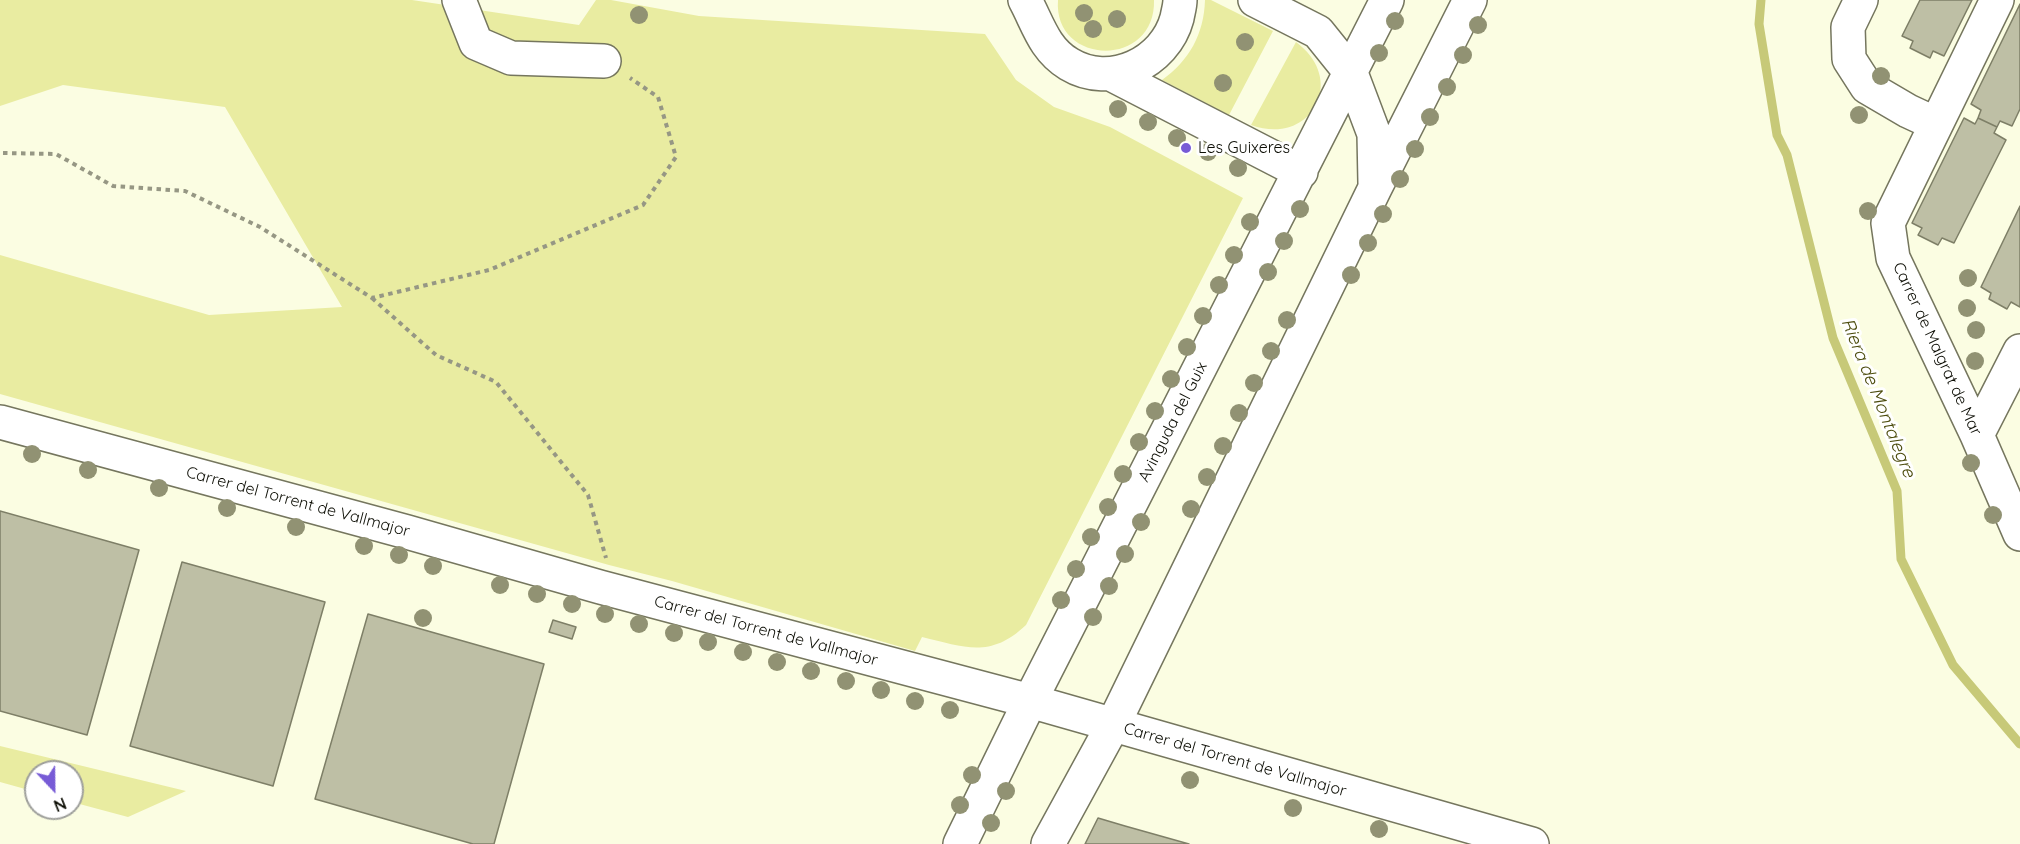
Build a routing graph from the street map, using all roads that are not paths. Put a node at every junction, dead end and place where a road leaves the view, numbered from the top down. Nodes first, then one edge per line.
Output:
1 (459, 0) edge
2 (1025, 0) edge
3 (1180, 0) edge
4 (1255, 0) edge
5 (1387, 0) edge
6 (1470, 0) edge
7 (1861, 0) edge
8 (1997, 0) edge
9 (604, 61) road end
10 (1351, 73) junction
11 (1111, 74) junction
12 (1936, 124) junction
13 (1301, 172) junction
14 (1375, 188) junction
15 (2020, 351) edge
16 (0, 422) edge
17 (1977, 435) junction
18 (2020, 534) edge
19 (1030, 701) junction
20 (1113, 725) junction
21 (960, 844) edge
22 (1048, 844) edge
23 (1532, 844) edge

1 - 9 street
2 - 11 street
3 - 11 street
4 - 10 street
5 - 10 street, Avinguda del Guix
6 - 14 street
7 - 12 street
8 - 12 street, Carrer de Malgrat de Mar
10 - 13 street, Avinguda del Guix
10 - 14 street
11 - 13 street
12 - 17 street, Carrer de Malgrat de Mar
13 - 19 street, Avinguda del Guix
14 - 20 street
15 - 17 street
16 - 19 street, Carrer del Torrent de Vallmajor
17 - 18 street, Carrer de Malgrat de Mar
19 - 20 street, Carrer del Torrent de Vallmajor
19 - 21 street, Avinguda del Guix
20 - 22 street
20 - 23 street, Carrer del Torrent de Vallmajor

